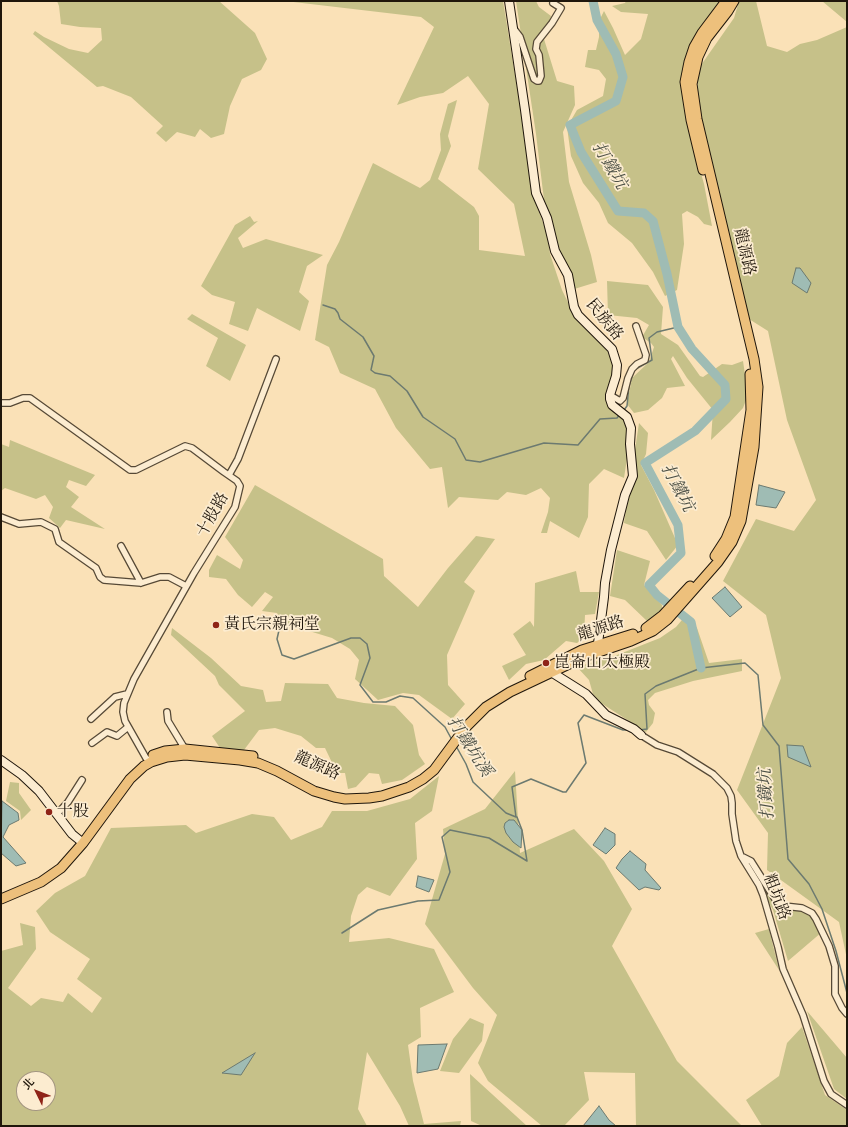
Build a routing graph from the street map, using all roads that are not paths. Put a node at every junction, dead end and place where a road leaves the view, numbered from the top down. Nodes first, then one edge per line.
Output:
1 (509, 1) edge
2 (726, 1) edge
3 (734, 1) edge
4 (553, 2) dead end
5 (514, 29) junction
6 (636, 326) dead end
7 (276, 359) dead end
8 (610, 395) junction
9 (1, 403) edge
10 (229, 475) junction
11 (1, 518) edge
12 (738, 519) junction
13 (121, 546) dead end
14 (141, 583) junction
15 (186, 586) junction
16 (598, 648) junction
17 (549, 670) junction
18 (127, 694) junction
19 (167, 712) dead end
20 (91, 719) dead end
21 (128, 727) junction
22 (640, 735) joint
23 (453, 740) junction
24 (92, 743) dead end
25 (185, 749) junction
26 (1, 760) edge
27 (148, 760) junction
28 (82, 780) dead end
29 (57, 814) junction
30 (81, 842) junction
31 (741, 856) junction
32 (1, 892) edge
33 (1, 899) edge
34 (847, 1014) edge
35 (847, 1105) edge

1 - 5 street, 民族路
2 - 12 main road, 龍源路
3 - 12 main road, 龍源路
4 - 5 street
5 - 8 street, 民族路
6 - 8 street
7 - 10 street
8 - 16 street
9 - 10 street, 十股路
10 - 15 street, 十股路
11 - 14 street
12 - 16 main road, 龍源路
13 - 14 street
14 - 15 street
15 - 18 street, 十股路
16 - 17 main road, 龍源路
17 - 22 street
17 - 23 main road, 龍源路
18 - 20 street
18 - 21 street, 十股路
19 - 25 street
21 - 24 street
21 - 27 street, 十股路
22 - 31 street, 粗坑路
23 - 25 main road, 龍源路
23 - 27 main road
25 - 27 main road, 龍源路
26 - 29 street
27 - 30 main road
28 - 29 street
29 - 30 street
30 - 32 main road
30 - 33 main road
31 - 34 street
31 - 35 street, 粗坑路

